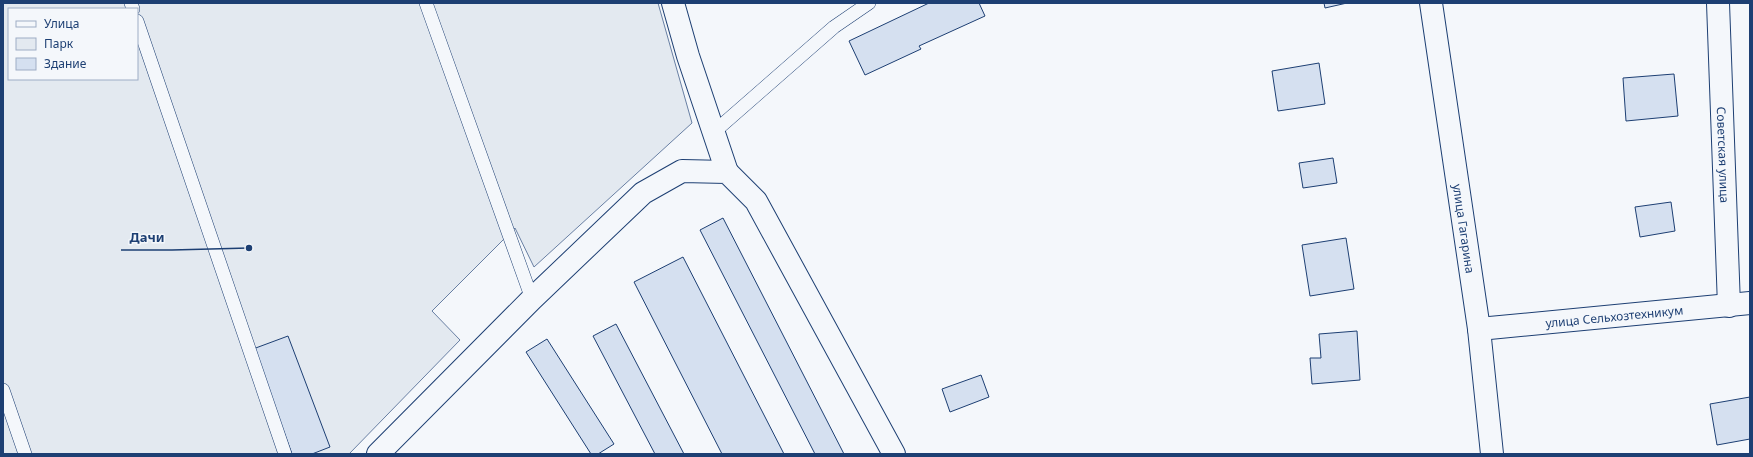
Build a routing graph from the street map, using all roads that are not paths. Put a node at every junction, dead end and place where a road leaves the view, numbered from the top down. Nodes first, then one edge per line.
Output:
1 (426, 3) edge
2 (673, 3) edge
3 (868, 3) edge
4 (1431, 3) edge
5 (1718, 3) edge
6 (138, 24) edge
7 (714, 132) junction
8 (727, 172) junction
9 (532, 299) junction
10 (1740, 305) edge
11 (1479, 329) junction
12 (3, 390) edge
13 (25, 454) edge
14 (285, 454) edge
15 (378, 454) edge
16 (894, 454) edge
17 (1492, 454) edge

1 - 9 lane
2 - 7 street
3 - 7 lane
4 - 11 street, улица Гагарина
5 - 10 street, Советская улица
6 - 14 lane
7 - 8 street
8 - 9 street
8 - 16 street
9 - 15 street
10 - 11 street, улица Сельхозтехникум
11 - 17 street, улица Гагарина
12 - 13 lane

